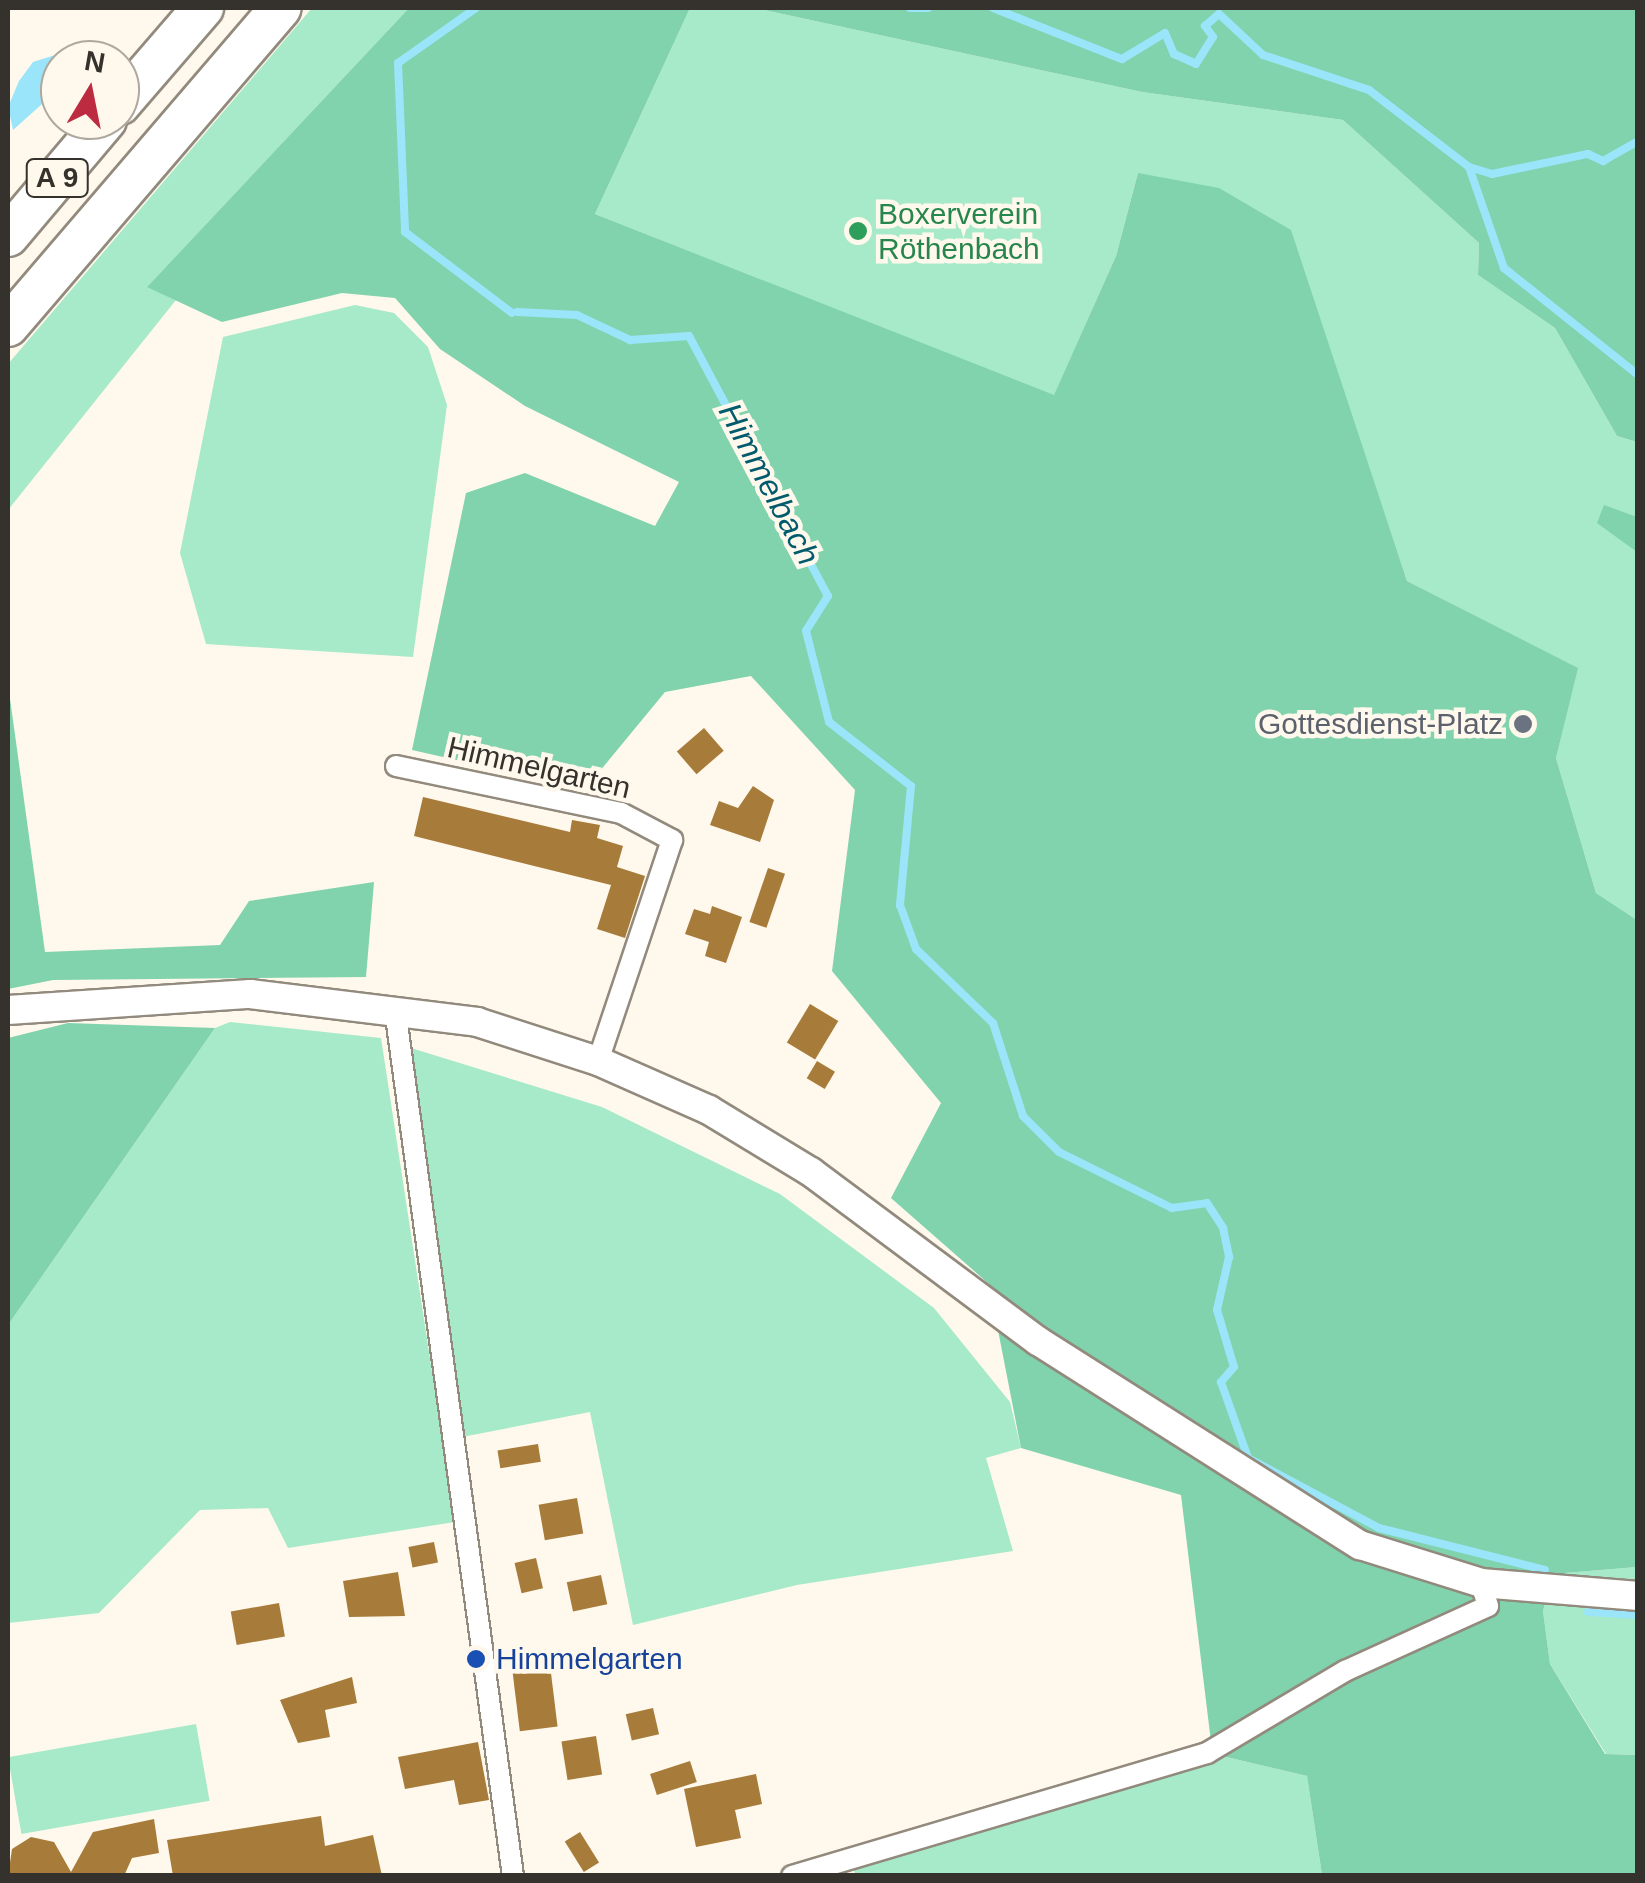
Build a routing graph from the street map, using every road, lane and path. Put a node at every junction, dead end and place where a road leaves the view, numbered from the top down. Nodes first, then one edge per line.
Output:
1 (202, 8) edge
2 (281, 8) edge
3 (140, 81) edge
4 (89, 140) edge
5 (8, 236) edge
6 (8, 326) edge
7 (396, 766) dead end
8 (395, 1009) junction
9 (8, 1010) edge
10 (598, 1060) junction
11 (1481, 1583) junction
12 (1638, 1596) edge
13 (513, 1876) edge
14 (792, 1876) edge

1 - 3 highway
2 - 6 highway, A 9
4 - 5 highway, A 9
7 - 10 street, Himmelgarten
8 - 9 street
8 - 10 street
8 - 13 street
10 - 11 street
11 - 12 street
11 - 14 street

